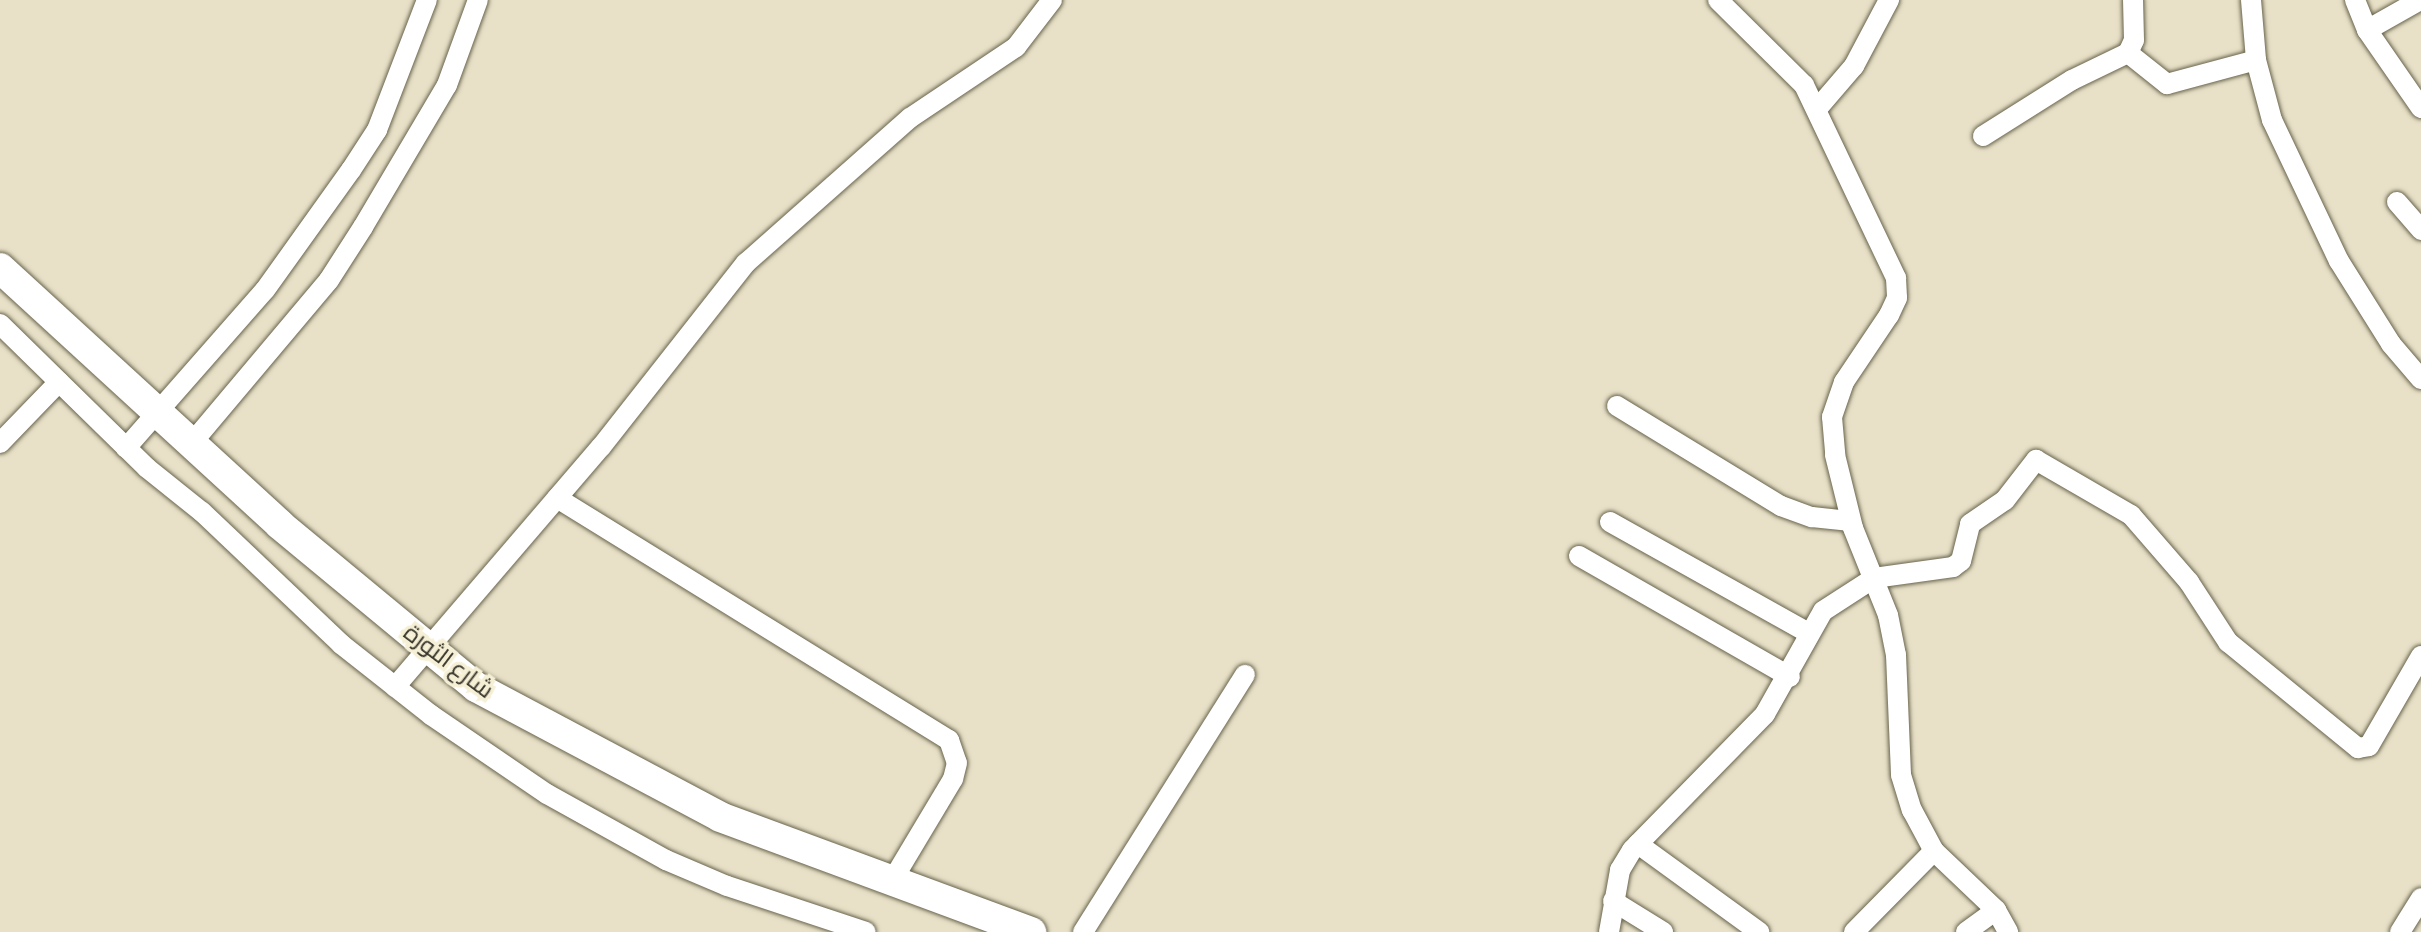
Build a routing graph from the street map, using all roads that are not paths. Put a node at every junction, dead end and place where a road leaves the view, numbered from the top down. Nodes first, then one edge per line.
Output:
1 (427, 0) edge
2 (478, 0) edge
3 (1052, 0) edge
4 (1718, 0) edge
5 (1889, 0) edge
6 (2133, 0) edge
7 (2251, 0) edge
8 (2355, 0) edge
9 (2420, 0) edge
10 (2367, 30) junction
11 (2128, 53) junction
12 (2256, 60) junction
13 (2421, 108) edge
14 (1817, 109) junction
15 (1983, 136) dead end
16 (2397, 202) dead end
17 (2421, 230) edge
18 (0, 268) edge
19 (0, 324) edge
20 (2421, 379) edge
21 (59, 382) junction
22 (1617, 406) dead end
23 (158, 413) junction
24 (0, 443) edge
25 (191, 444) junction
26 (126, 448) junction
27 (557, 498) junction
28 (1851, 521) junction
29 (1610, 522) dead end
30 (1579, 556) dead end
31 (1874, 578) junction
32 (1809, 633) junction
33 (429, 648) junction
34 (2421, 656) edge
35 (1245, 675) dead end
36 (1790, 677) junction
37 (395, 687) junction
38 (1638, 844) junction
39 (1934, 851) junction
40 (892, 881) junction
41 (2421, 898) edge
42 (1613, 901) junction
43 (1996, 910) junction
44 (866, 932) edge
45 (1031, 932) edge
46 (1083, 932) edge
47 (1609, 932) edge
48 (1663, 932) edge
49 (1759, 932) edge
50 (1854, 932) edge
51 (1966, 932) edge
52 (2008, 932) edge
53 (2400, 932) edge

1 - 23 street
2 - 25 street
3 - 27 street
4 - 14 street
5 - 14 street
6 - 11 street
7 - 12 street
8 - 10 street
9 - 10 street
10 - 13 street
11 - 12 street
11 - 15 street
12 - 20 street
14 - 28 street
16 - 17 street
18 - 23 main road, شارع الثورة
19 - 21 street
21 - 24 street
21 - 26 street
22 - 28 street
23 - 25 main road, شارع الثورة
23 - 26 street
25 - 33 main road, شارع الثورة
26 - 37 street
27 - 33 street
27 - 40 street
28 - 31 street
29 - 32 street
30 - 36 street
31 - 32 street
31 - 34 street
31 - 39 street
32 - 36 street
33 - 37 street
33 - 40 main road, شارع الثورة
35 - 46 street
36 - 38 street
37 - 44 street
38 - 42 street
38 - 49 street
39 - 43 street
39 - 50 street
40 - 45 main road, شارع الثورة
41 - 53 street
42 - 47 street
42 - 48 street
43 - 51 street
43 - 52 street

